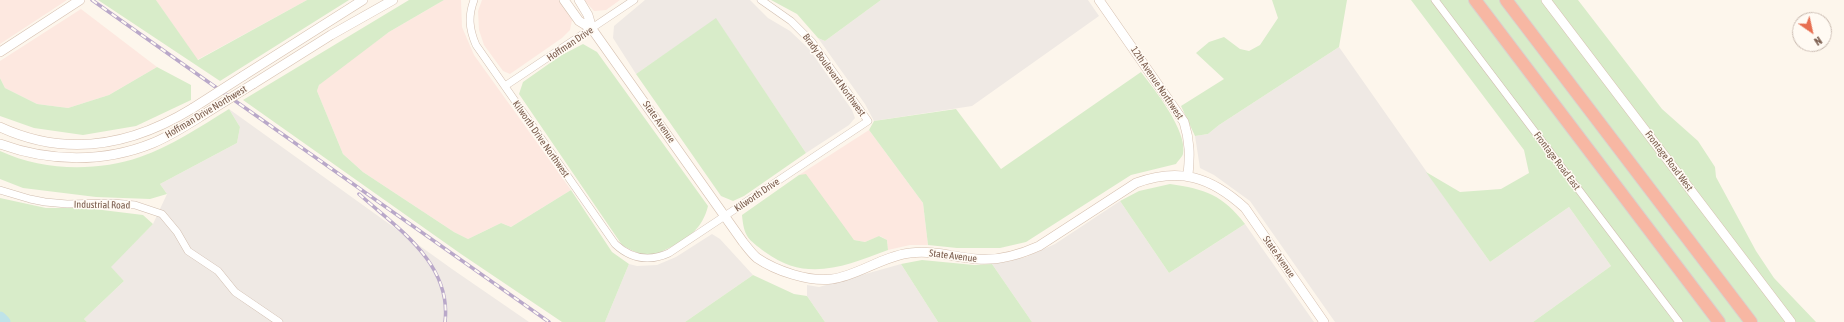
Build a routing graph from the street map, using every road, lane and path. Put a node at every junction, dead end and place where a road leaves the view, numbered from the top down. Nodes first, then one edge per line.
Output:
1 (80, 0) edge
2 (363, 0) edge
3 (394, 0) edge
4 (474, 0) edge
5 (564, 0) edge
6 (579, 0) edge
7 (634, 0) edge
8 (761, 0) edge
9 (1099, 0) edge
10 (1435, 0) edge
11 (1475, 0) edge
12 (1506, 0) edge
13 (1546, 0) edge
14 (592, 28) junction
15 (0, 52) edge
16 (505, 86) junction
17 (868, 121) joint
18 (0, 127) edge
19 (0, 144) edge
20 (1188, 175) junction
21 (0, 190) edge
22 (725, 216) junction
23 (643, 258) joint
24 (280, 322) edge
25 (1324, 322) edge
26 (1678, 322) edge
27 (1719, 322) edge
28 (1751, 322) edge
29 (1791, 322) edge

1 - 15 street
2 - 18 street, Hoffman Drive Northwest, bridge
3 - 19 street, Hoffman Drive Northwest, bridge
4 - 16 street, Kilworth Drive Northwest
5 - 14 street
6 - 14 street
7 - 14 street, Hoffman Drive
8 - 17 street, Brady Boulevard Northwest
9 - 20 street, 12th Avenue Northwest
10 - 26 street, Frontage Road East
11 - 27 highway
12 - 28 highway
13 - 29 street, Frontage Road West
14 - 16 street, Hoffman Drive
14 - 22 street, State Avenue
16 - 23 street, Kilworth Drive Northwest
17 - 22 street, Kilworth Drive
20 - 22 street, State Avenue
20 - 25 street, State Avenue
21 - 24 street, Industrial Road
22 - 23 street, Kilworth Drive

